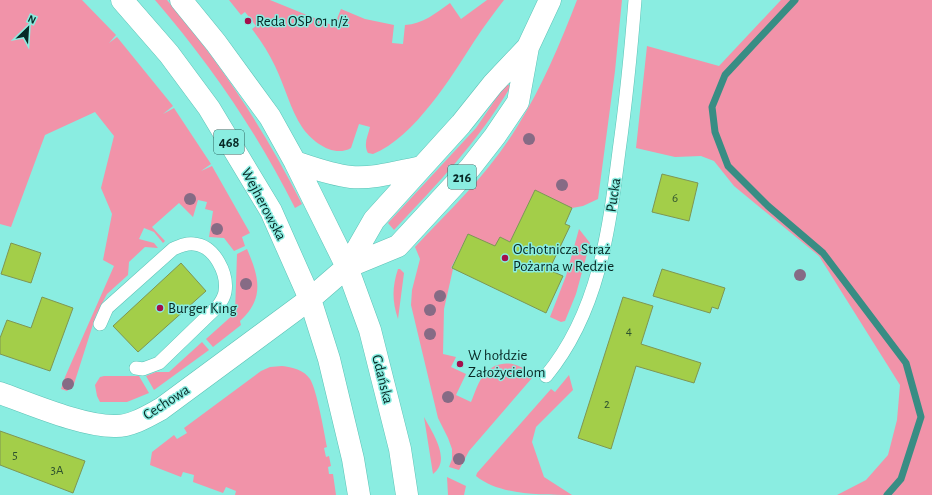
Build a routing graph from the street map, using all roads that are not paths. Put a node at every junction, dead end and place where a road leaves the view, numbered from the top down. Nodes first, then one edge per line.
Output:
1 (122, 0) edge
2 (181, 0) edge
3 (550, 0) edge
4 (635, 0) edge
5 (528, 47) junction
6 (295, 162) junction
7 (422, 167) junction
8 (347, 267) junction
9 (310, 299) junction
10 (100, 324) dead end
11 (136, 368) dead end
12 (546, 376) dead end
13 (0, 393) edge
14 (358, 495) edge
15 (407, 495) edge

1 - 9 main road, Wejherowska / 468
2 - 6 main road
3 - 5 main road, 216
4 - 12 lane, Pucka
5 - 7 main road, 216
5 - 8 main road, 216
6 - 7 main road
6 - 8 main road
7 - 8 main road, 216
8 - 9 main road
8 - 15 main road, Gdańska
9 - 13 main road, Cechowa
9 - 14 main road, 468
10 - 11 lane

